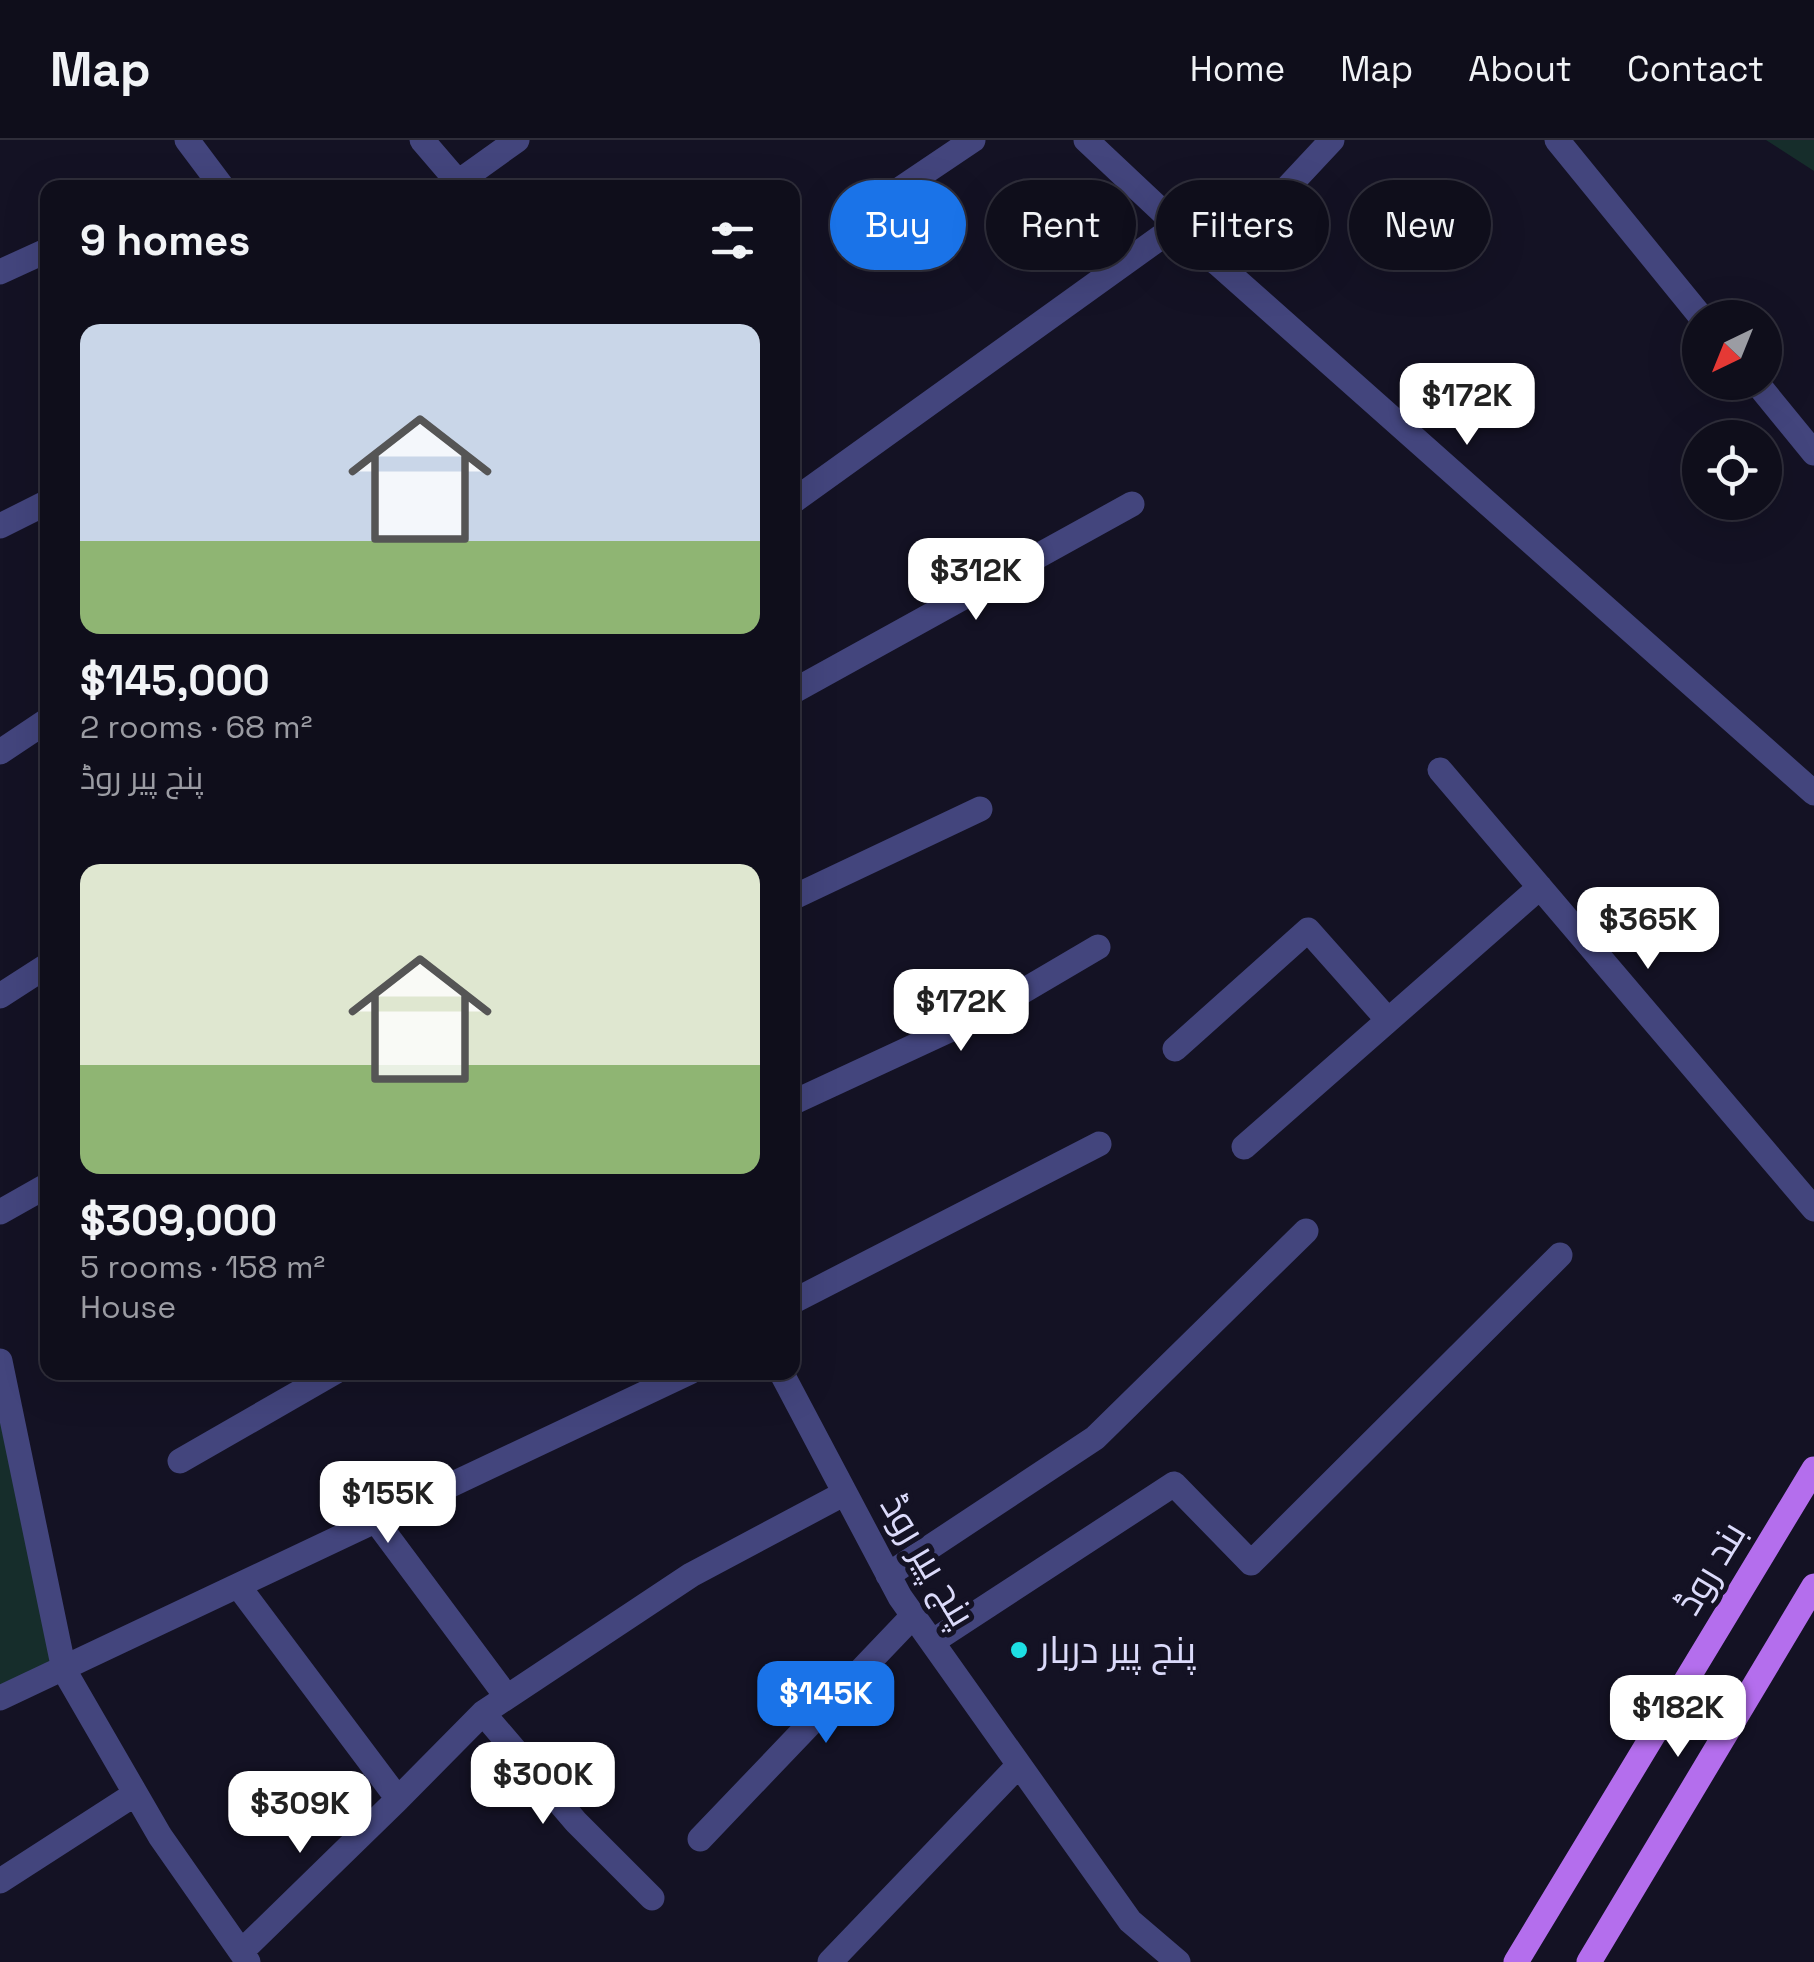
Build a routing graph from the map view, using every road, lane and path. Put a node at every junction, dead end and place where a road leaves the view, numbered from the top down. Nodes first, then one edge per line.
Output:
1 (186, 140) edge
2 (422, 140) edge
3 (516, 140) edge
4 (973, 140) edge
5 (1086, 140) edge
6 (1332, 140) edge
7 (1556, 140) edge
8 (1113, 149) edge
9 (216, 180) edge
10 (450, 180) edge
11 (461, 180) edge
12 (914, 180) edge
13 (1295, 180) edge
14 (1156, 199) edge
15 (1156, 240) edge
16 (40, 254) edge
17 (1225, 270) edge
18 (0, 272) edge
19 (1687, 300) edge
20 (1771, 400) edge
21 (1814, 453) edge
22 (800, 496) edge
23 (1132, 504) dead end
24 (40, 506) edge
25 (0, 526) edge
26 (800, 688) edge
27 (40, 725) edge
28 (0, 752) edge
29 (1440, 770) dead end
30 (1814, 793) edge
31 (980, 809) dead end
32 (1540, 886) junction
33 (800, 894) edge
34 (1098, 947) dead end
35 (40, 970) edge
36 (0, 996) edge
37 (1388, 1020) junction
38 (1175, 1049) dead end
39 (800, 1099) edge
40 (1099, 1144) dead end
41 (1244, 1147) dead end
42 (40, 1190) edge
43 (1814, 1209) edge
44 (0, 1212) edge
45 (1306, 1232) dead end
46 (1560, 1254) dead end
47 (800, 1298) edge
48 (0, 1361) edge
49 (321, 1380) edge
50 (673, 1380) edge
51 (785, 1380) edge
52 (180, 1462) dead end
53 (1814, 1469) edge
54 (845, 1493) junction
55 (376, 1521) junction
56 (888, 1574) junction
57 (1814, 1586) edge
58 (239, 1587) junction
59 (913, 1616) junction
60 (932, 1642) junction
61 (64, 1670) junction
62 (507, 1697) junction
63 (0, 1698) edge
64 (483, 1713) junction
65 (1019, 1765) junction
66 (135, 1794) junction
67 (398, 1799) junction
68 (700, 1838) dead end
69 (0, 1881) edge
70 (652, 1898) dead end
71 (245, 1957) edge
72 (830, 1962) edge
73 (1178, 1962) edge
74 (1516, 1962) edge
75 (1589, 1962) edge

1 - 9 street
2 - 10 street
3 - 11 street
4 - 12 street
5 - 8 street
6 - 13 street
7 - 19 street
8 - 14 street
15 - 22 street
16 - 18 street
17 - 30 street
20 - 21 street
23 - 26 street
24 - 25 street
27 - 28 street
29 - 32 street
31 - 33 street
32 - 37 street
32 - 43 street
34 - 39 street
35 - 36 street
37 - 38 street
37 - 41 street
40 - 47 street
42 - 44 street
45 - 56 street
46 - 60 street
48 - 61 street
49 - 52 street
50 - 55 street
51 - 54 street, پنج پیر روڈ
53 - 74 main road, بند روڈ
54 - 56 street, پنج پیر روڈ
54 - 62 street
55 - 58 street
55 - 62 street
56 - 59 street, پنج پیر روڈ
57 - 75 main road
58 - 61 street
58 - 67 street
59 - 60 street, پنج پیر روڈ
59 - 68 street
60 - 65 street, پنج پیر روڈ
61 - 63 street
61 - 66 street
62 - 64 street
64 - 67 street
64 - 70 street
65 - 72 street
65 - 73 street, پنج پیر روڈ
66 - 69 street
66 - 71 street
67 - 71 street

